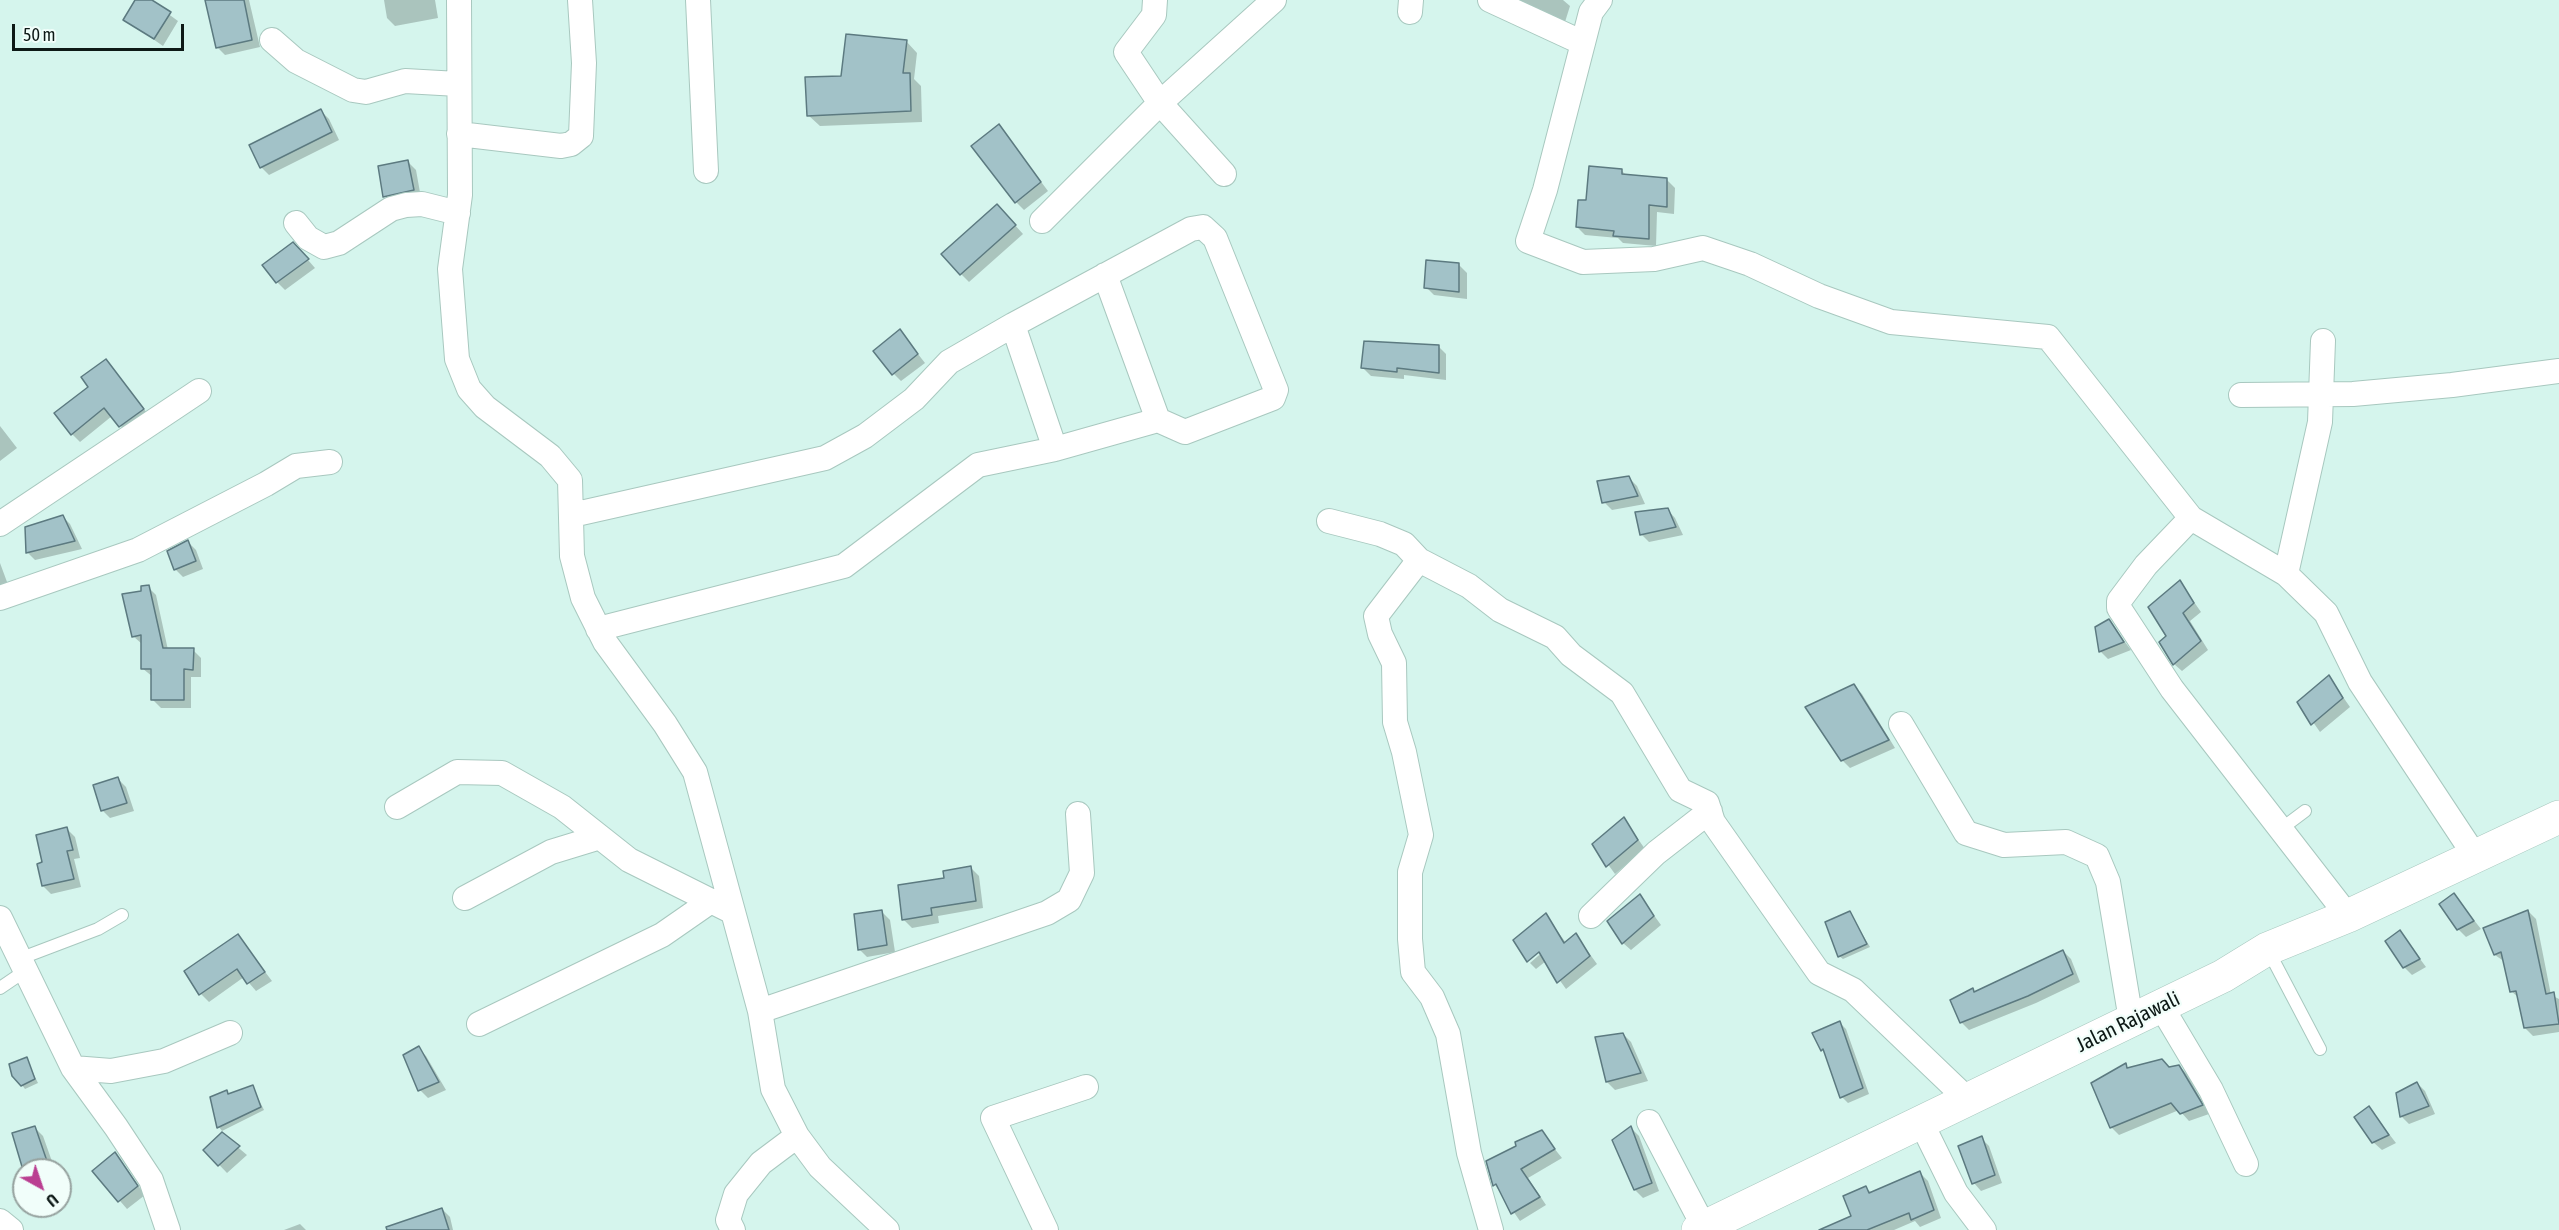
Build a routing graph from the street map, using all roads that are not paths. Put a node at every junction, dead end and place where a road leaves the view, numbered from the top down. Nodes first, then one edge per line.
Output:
1 (459, 0) edge
2 (580, 0) edge
3 (698, 0) edge
4 (1155, 0) edge
5 (1274, 0) edge
6 (1490, 0) edge
7 (1600, 0) edge
8 (272, 40) dead end
9 (1583, 42) junction
10 (458, 84) junction
11 (1160, 103) junction
12 (459, 134) junction
13 (706, 171) dead end
14 (1224, 174) dead end
15 (458, 213) junction
16 (1042, 220) dead end
17 (296, 223) dead end
18 (1105, 275) junction
19 (1012, 325) junction
20 (2323, 340) dead end
21 (2559, 371) edge
22 (199, 392) dead end
23 (2241, 395) dead end
24 (2321, 395) junction
25 (1158, 420) junction
26 (1055, 449) junction
27 (330, 462) dead end
28 (572, 515) junction
29 (2191, 518) junction
30 (1329, 521) dead end
31 (0, 524) edge
32 (1419, 560) junction
33 (2286, 574) junction
34 (0, 598) edge
35 (598, 629) junction
36 (1901, 724) dead end
37 (397, 807) dead end
38 (1710, 811) junction
39 (2305, 811) dead end
40 (1078, 814) dead end
41 (2559, 817) edge
42 (2281, 829) junction
43 (600, 837) junction
44 (2475, 856) junction
45 (465, 898) dead end
46 (711, 901) junction
47 (733, 912) junction
48 (122, 915) dead end
49 (1591, 916) dead end
50 (2348, 916) junction
51 (0, 918) edge
52 (2267, 950) junction
53 (22, 965) junction
54 (0, 988) edge
55 (2161, 1006) junction
56 (760, 1011) junction
57 (2131, 1020) junction
58 (479, 1024) dead end
59 (230, 1033) dead end
60 (2320, 1049) dead end
61 (73, 1068) junction
62 (1086, 1087) dead end
63 (1967, 1099) junction
64 (1649, 1122) dead end
65 (1921, 1122) junction
66 (797, 1136) junction
67 (2246, 1164) dead end
68 (0, 1221) edge
69 (1701, 1228) edge
70 (11, 1230) edge
71 (168, 1230) edge
72 (733, 1230) edge
73 (886, 1230) edge
74 (1046, 1230) edge
75 (1491, 1230) edge
76 (1984, 1230) edge

1 - 10 street
2 - 12 street
3 - 13 street
4 - 11 street
5 - 11 street
6 - 9 street
7 - 9 street
8 - 10 street
9 - 29 street
10 - 12 street
11 - 14 street
11 - 16 street
12 - 15 street
15 - 17 street
15 - 28 street
18 - 19 street
18 - 25 street
18 - 25 street
19 - 26 street
19 - 28 street
20 - 24 street
21 - 24 street
22 - 31 street
23 - 24 street
24 - 33 street
25 - 26 street
26 - 35 street
27 - 34 street
28 - 35 street
29 - 33 street
29 - 42 street
30 - 32 street
32 - 38 street
32 - 75 street
33 - 44 street
35 - 47 street
36 - 57 street
37 - 43 street
38 - 49 street
38 - 63 street
39 - 42 lane
40 - 56 street
41 - 44 street, Jalan Rajawali
42 - 50 street
43 - 45 street
43 - 46 street
44 - 50 street, Jalan Rajawali
46 - 47 street
46 - 58 street
47 - 56 street
48 - 53 lane
50 - 52 street, Jalan Rajawali
51 - 53 street
52 - 55 street, Jalan Rajawali
52 - 60 lane
53 - 54 lane
53 - 61 street
55 - 57 street, Jalan Rajawali
55 - 67 street
56 - 66 street
57 - 63 street, Jalan Rajawali
59 - 61 street
61 - 71 street
62 - 74 street
63 - 65 street, Jalan Rajawali
64 - 69 street
65 - 69 street, Jalan Rajawali
65 - 76 street
66 - 72 street
66 - 73 street
68 - 70 street

